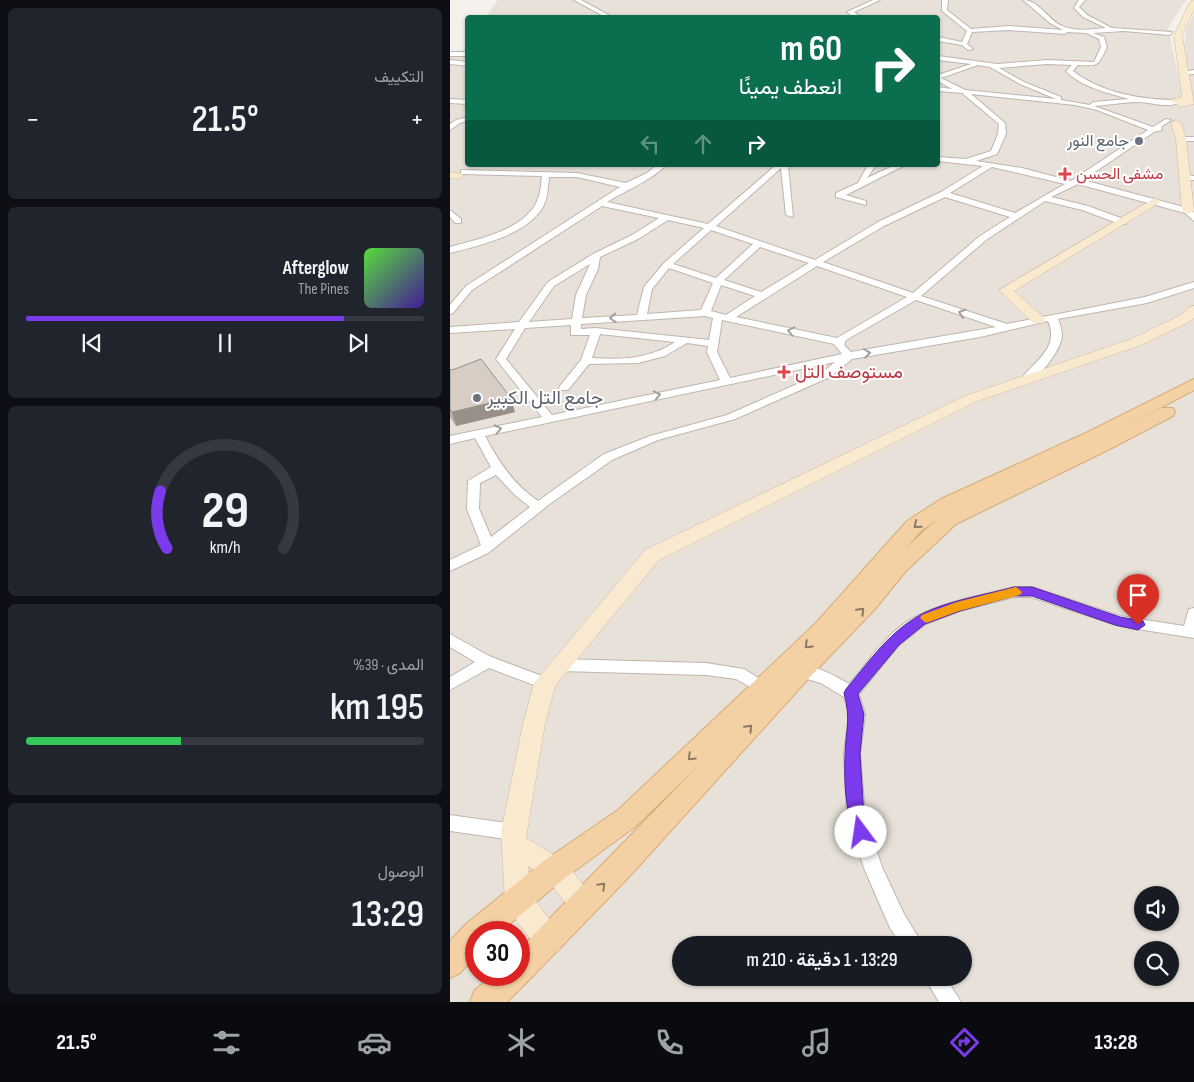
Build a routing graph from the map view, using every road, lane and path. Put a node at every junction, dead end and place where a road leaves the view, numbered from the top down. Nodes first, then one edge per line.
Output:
1 (577, 0) edge
2 (877, 0) edge
3 (945, 0) edge
4 (1026, 0) edge
5 (1082, 0) edge
6 (1188, 0) edge
7 (1194, 2) edge
8 (1179, 12) dead end
9 (606, 15) edge
10 (855, 15) edge
11 (1173, 24) dead end
12 (1112, 30) junction
13 (970, 31) junction
14 (1072, 32) junction
15 (1089, 33) junction
16 (1170, 33) junction
17 (940, 39) edge
18 (964, 44) junction
19 (450, 54) edge
20 (465, 54) edge
21 (940, 58) edge
22 (959, 60) junction
23 (450, 62) edge
24 (465, 64) edge
25 (977, 65) junction
26 (1075, 65) junction
27 (992, 66) junction
28 (1194, 72) edge
29 (1184, 73) junction
30 (940, 77) edge
31 (940, 79) edge
32 (940, 89) edge
33 (964, 92) junction
34 (450, 101) edge
35 (1140, 101) junction
36 (1186, 101) edge
37 (465, 102) edge
38 (1068, 102) junction
39 (1084, 104) junction
40 (465, 120) edge
41 (1176, 121) junction
42 (450, 128) edge
43 (1155, 130) junction
44 (1181, 139) junction
45 (1194, 140) edge
46 (940, 159) edge
47 (968, 161) junction
48 (990, 166) junction
49 (471, 167) edge
50 (577, 167) edge
51 (660, 167) edge
52 (778, 167) edge
53 (784, 167) edge
54 (871, 167) edge
55 (897, 167) edge
56 (546, 174) junction
57 (573, 174) junction
58 (455, 176) edge
59 (1190, 178) edge
60 (862, 183) junction
61 (1074, 183) junction
62 (626, 186) junction
63 (944, 194) junction
64 (1044, 198) junction
65 (1155, 201) junction
66 (600, 203) junction
67 (863, 203) dead end
68 (450, 212) edge
69 (790, 215) dead end
70 (1191, 215) edge
71 (1016, 216) junction
72 (666, 218) junction
73 (458, 221) dead end
74 (1123, 222) junction
75 (710, 227) junction
76 (758, 244) junction
77 (450, 250) edge
78 (596, 256) junction
79 (817, 262) junction
80 (667, 265) junction
81 (719, 280) junction
82 (1194, 285) edge
83 (762, 295) junction
84 (914, 297) junction
85 (450, 310) edge
86 (1194, 310) edge
87 (704, 313) junction
88 (718, 315) junction
89 (642, 316) junction
90 (729, 317) junction
91 (1052, 318) junction
92 (1038, 320) junction
93 (576, 321) junction
94 (522, 325) junction
95 (1008, 328) junction
96 (450, 330) edge
97 (596, 331) junction
98 (685, 340) junction
99 (838, 342) junction
100 (713, 344) junction
101 (849, 356) junction
102 (586, 361) junction
103 (1026, 379) junction
104 (726, 381) junction
105 (1194, 384) edge
106 (564, 388) dead end
107 (1194, 398) edge
108 (548, 418) junction
109 (478, 433) junction
110 (450, 440) edge
111 (498, 469) junction
112 (539, 507) junction
113 (488, 546) junction
114 (450, 566) edge
115 (1194, 613) edge
116 (1192, 633) edge
117 (450, 640) edge
118 (488, 662) junction
119 (560, 665) junction
120 (801, 672) junction
121 (545, 683) junction
122 (450, 684) edge
123 (763, 688) junction
124 (851, 693) junction
125 (450, 823) edge
126 (514, 838) junction
127 (555, 869) junction
128 (518, 900) junction
129 (582, 905) junction
130 (493, 921) edge
131 (907, 936) edge
132 (550, 941) junction
133 (465, 947) edge
134 (530, 960) edge
135 (450, 963) edge
136 (502, 986) edge
137 (940, 986) edge
138 (485, 1002) edge
139 (951, 1002) edge

1 - 9 street
2 - 10 street
3 - 13 street
4 - 14 street
5 - 12 street
6 - 8 main road
7 - 29 main road
11 - 16 main road
12 - 15 street
12 - 16 street
13 - 14 street
13 - 18 street
14 - 15 street
15 - 26 street
16 - 36 main road
17 - 18 street
18 - 22 street
19 - 20 street
21 - 22 street
22 - 25 street
23 - 24 street
25 - 27 street
25 - 30 street
26 - 27 street
26 - 35 street
27 - 38 street
28 - 29 street
29 - 36 main road
31 - 33 street
32 - 33 street
33 - 38 street
33 - 47 street
34 - 37 street
35 - 36 street
35 - 39 street
36 - 41 main road
38 - 39 street
39 - 43 street
40 - 42 street
41 - 43 street
41 - 44 main road
43 - 61 street
44 - 45 street
44 - 59 main road
46 - 47 street
47 - 48 street
48 - 61 street
48 - 63 street
49 - 58 street
50 - 57 street
51 - 62 street
52 - 75 street
53 - 69 street
54 - 60 street
55 - 60 street
56 - 57 street
56 - 58 street
56 - 77 street
57 - 62 street
59 - 70 main road
60 - 67 street
61 - 64 street
61 - 65 street
62 - 66 street
63 - 71 street
63 - 79 street
64 - 71 street
64 - 74 street
65 - 70 street
65 - 74 main road
66 - 72 street
66 - 85 street
68 - 73 street
71 - 84 street
72 - 75 street
72 - 78 street
74 - 92 main road
75 - 76 street
75 - 80 street
76 - 79 street
76 - 81 street
78 - 93 street
78 - 94 street
79 - 83 street
79 - 84 street
80 - 81 street
80 - 89 street
81 - 83 street
81 - 87 street
82 - 91 street
83 - 90 street
95 -> 84 street
84 - 99 street
86 - 103 main road
87 - 88 street
87 - 89 street
88 - 90 street
88 - 100 street
89 -> 93 street
99 -> 90 street
91 - 92 street
91 - 103 street
92 - 95 street
93 - 94 street
93 - 97 street
94 - 96 street
94 - 108 street
101 -> 95 street
97 - 98 street
97 - 102 street
98 - 100 street
98 - 102 street
99 - 101 street
100 - 104 street
101 - 104 street
101 - 112 street
102 - 106 street
103 - 119 main road
108 -> 104 street
105 -> 123 main road
120 -> 107 main road
109 -> 108 street
109 - 110 street
109 - 111 street
111 - 112 street
111 - 113 street
112 - 113 street
113 - 114 street
115 - 116 street
116 - 124 street
117 - 118 street
118 - 121 street
118 - 122 street
119 - 121 main road
119 - 123 street
120 - 124 street
129 -> 120 main road
121 - 126 main road
123 -> 127 main road
124 - 131 street
125 - 126 street
126 - 127 main road
126 - 128 main road
127 - 128 main road
127 - 129 main road
128 - 130 main road
128 - 132 main road
129 - 132 main road
132 - 134 main road
133 - 135 main road
136 - 138 main road
137 - 139 street

